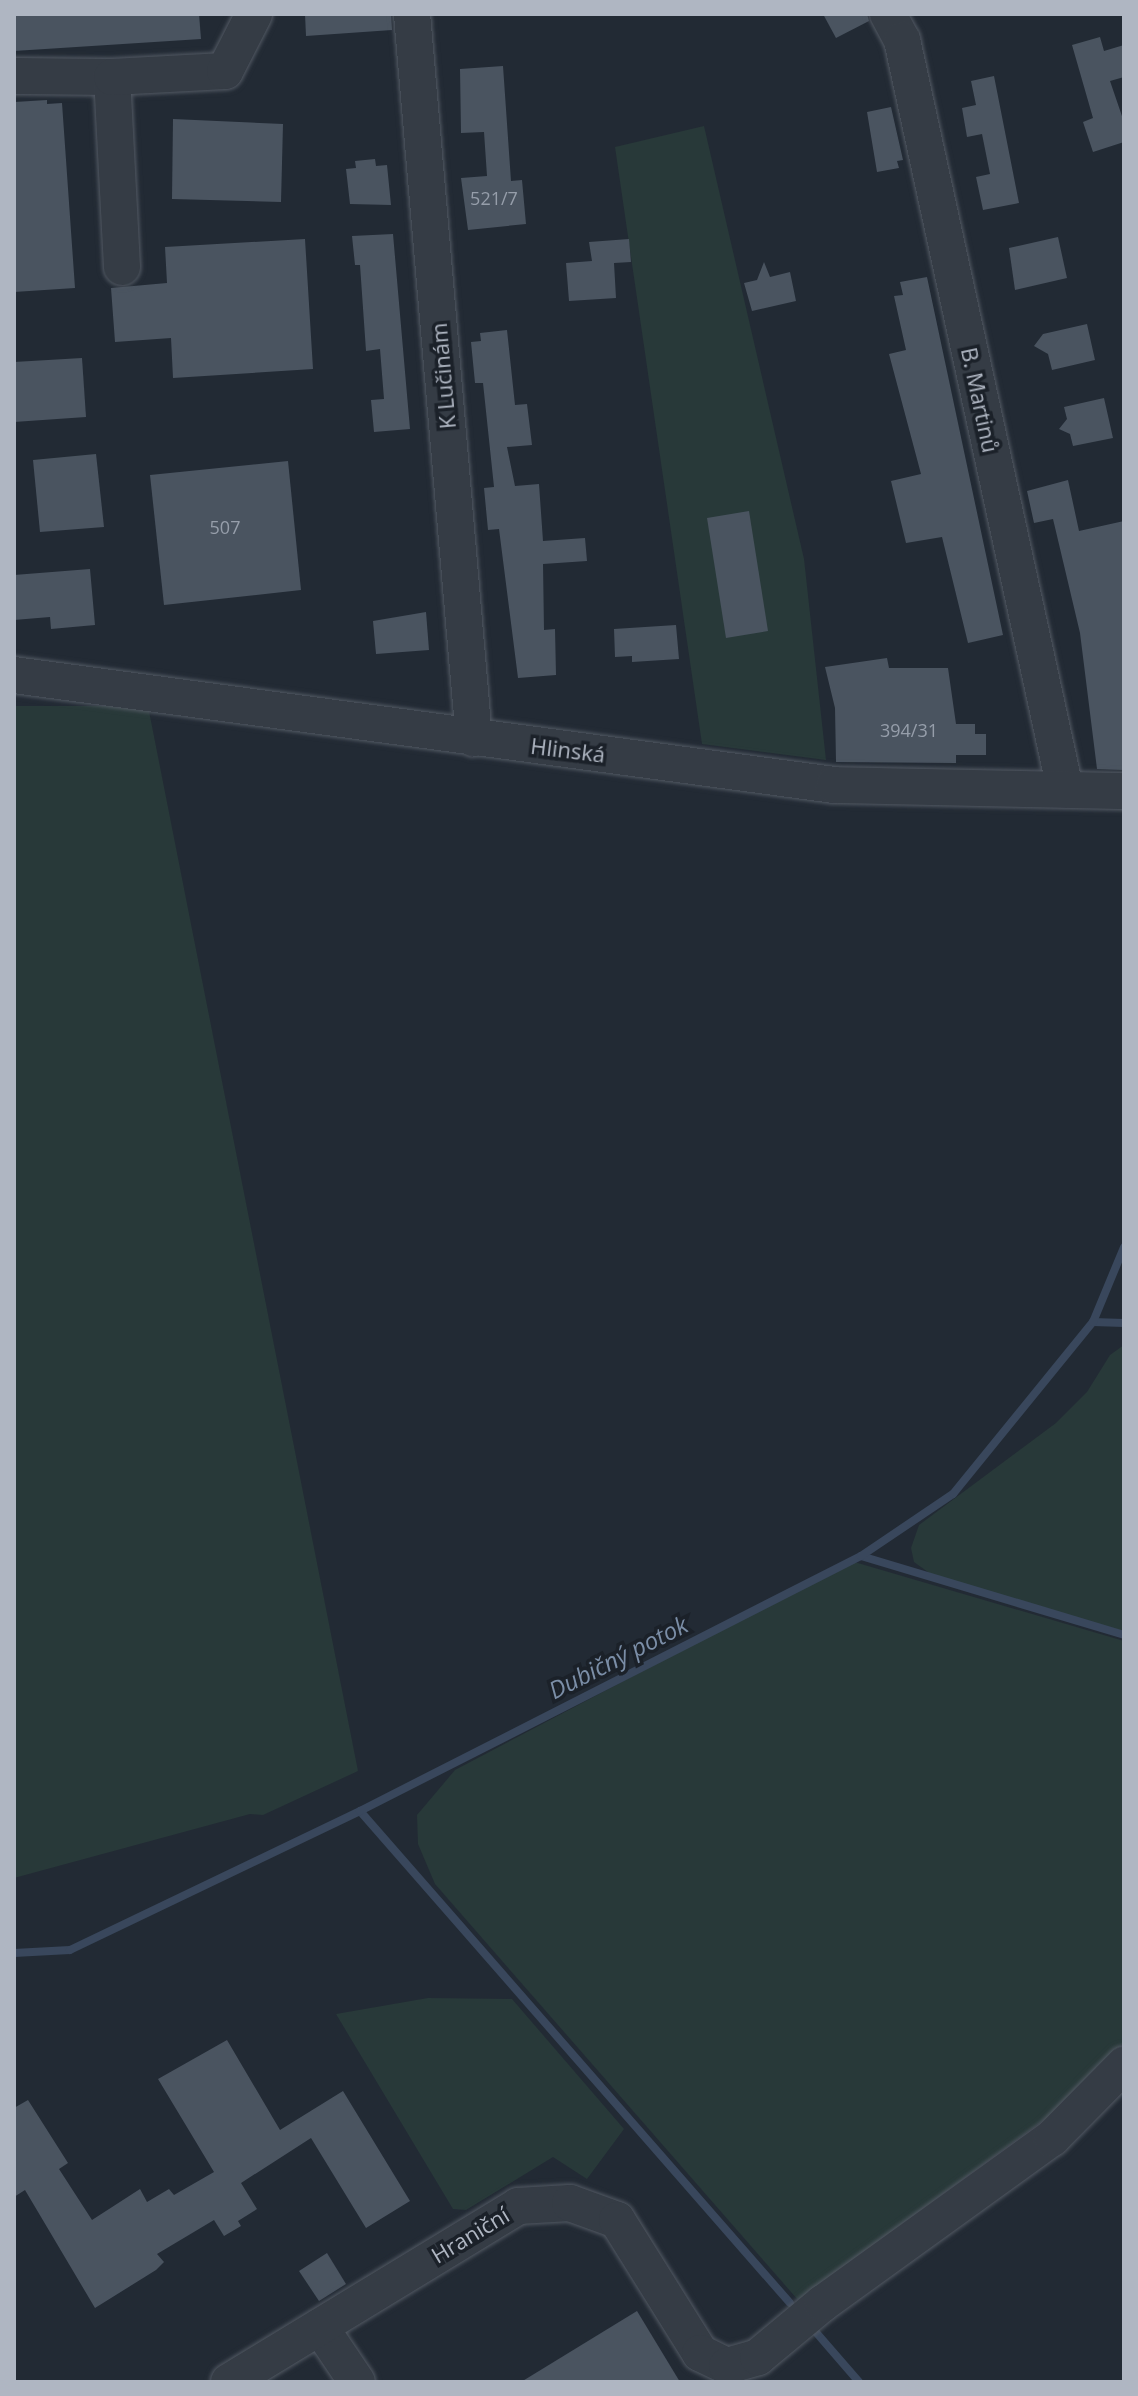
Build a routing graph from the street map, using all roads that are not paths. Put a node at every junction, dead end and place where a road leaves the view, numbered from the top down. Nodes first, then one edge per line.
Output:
1 (254, 14) edge
2 (412, 14) edge
3 (888, 14) edge
4 (14, 76) edge
5 (112, 77) junction
6 (122, 267) dead end
7 (14, 675) edge
8 (474, 738) junction
9 (1065, 789) junction
10 (1124, 791) edge
11 (1124, 2065) edge
12 (320, 2327) junction
13 (229, 2382) edge
14 (357, 2382) edge

1 - 5 street
2 - 8 street, K Lučinám
3 - 9 street, B. Martinů
4 - 5 street
5 - 6 street
7 - 8 street, Hlinská
8 - 9 street, Hlinská
9 - 10 street, Hlinská
11 - 12 street, Hraniční
12 - 13 street, Hraniční
12 - 14 street

